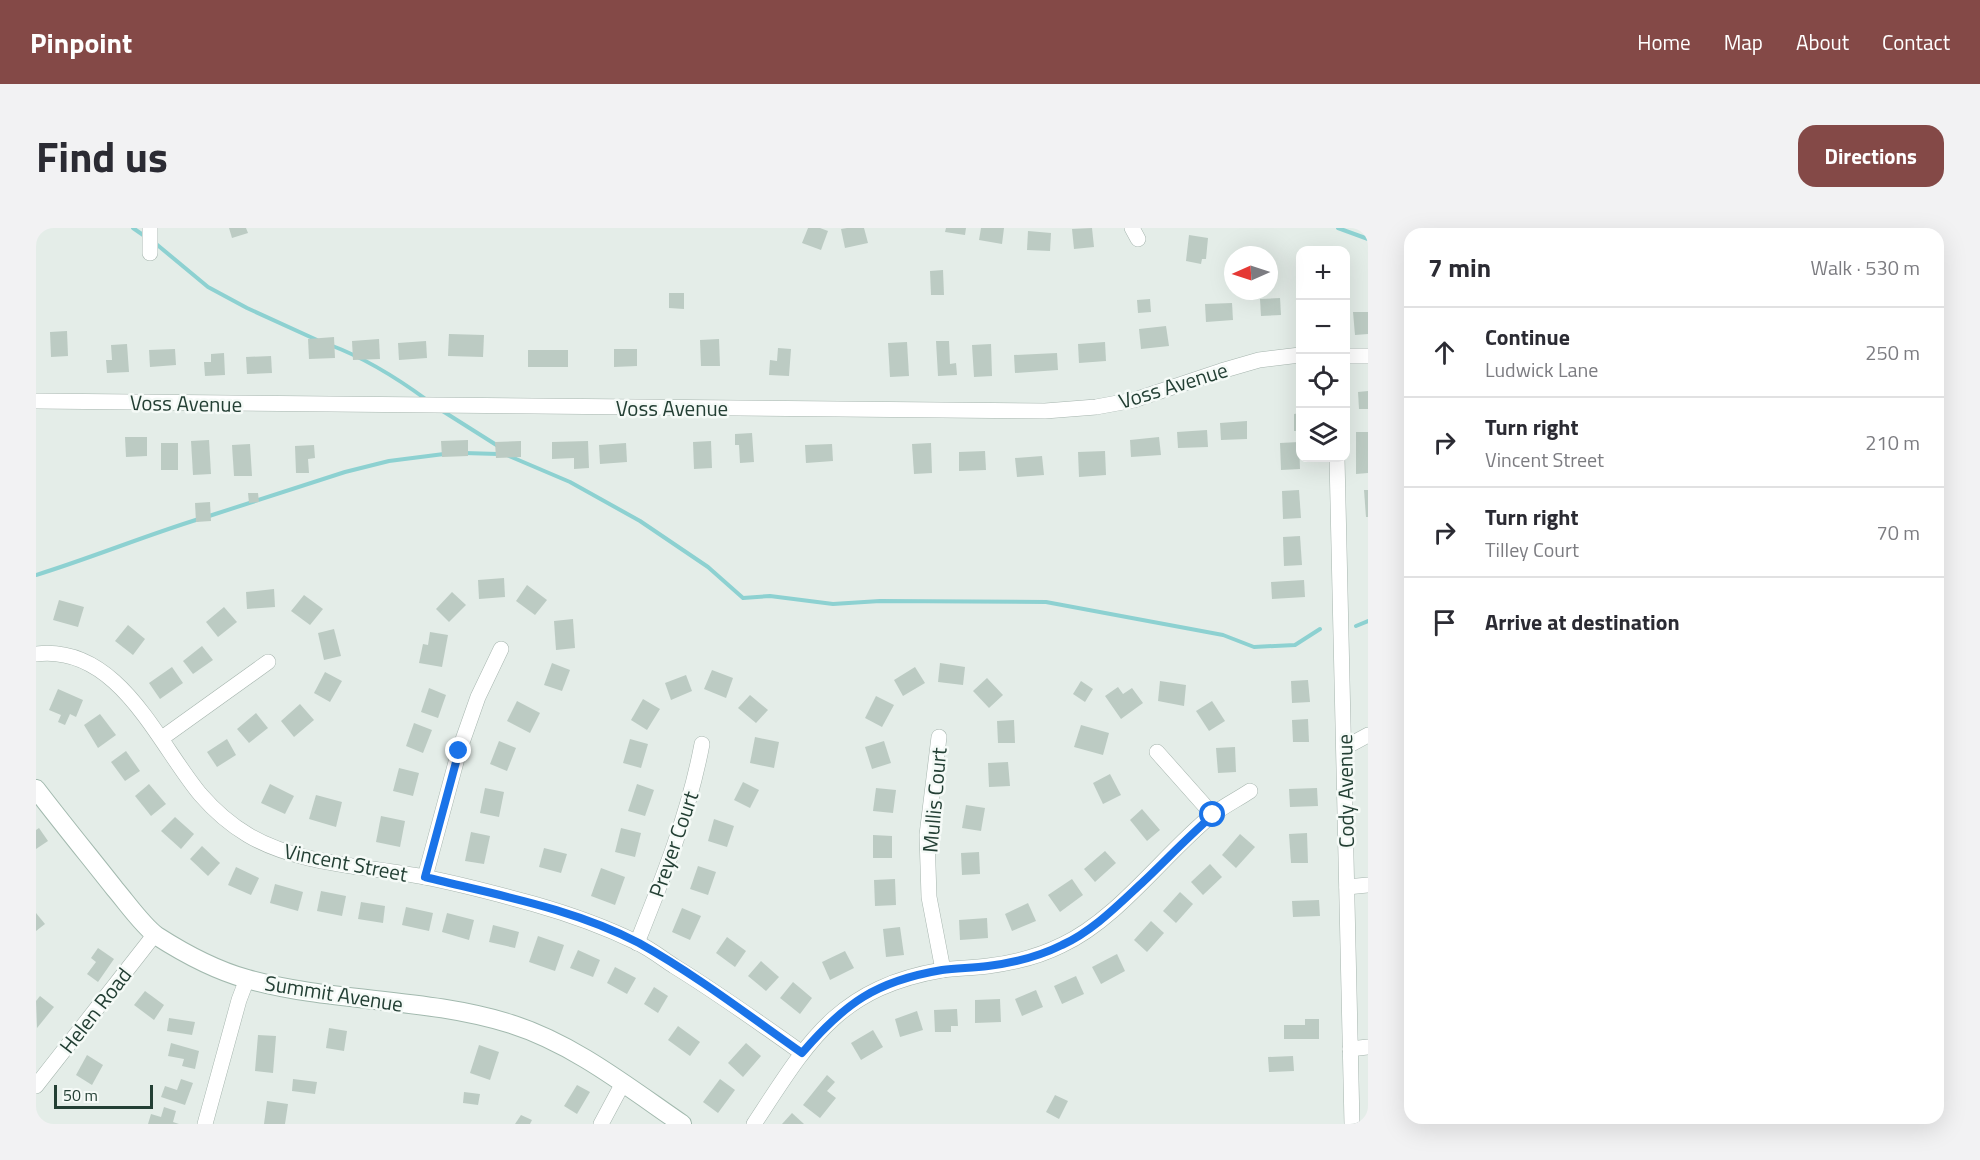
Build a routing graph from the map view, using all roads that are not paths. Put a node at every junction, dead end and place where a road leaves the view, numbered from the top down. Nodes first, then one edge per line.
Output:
1 (150, 228) edge
2 (150, 253) dead end
3 (1296, 355) edge
4 (1350, 356) edge
5 (1368, 356) edge
6 (36, 401) edge
7 (1337, 462) edge
8 (501, 649) dead end
9 (36, 654) edge
10 (268, 662) dead end
11 (1368, 735) edge
12 (939, 737) dead end
13 (162, 738) junction
14 (702, 744) dead end
15 (1344, 748) junction
16 (1157, 752) dead end
17 (36, 789) edge
18 (1250, 791) dead end
19 (1213, 815) junction
20 (425, 877) junction
21 (1368, 885) edge
22 (1347, 887) junction
23 (155, 934) junction
24 (638, 943) junction
25 (943, 970) junction
26 (247, 979) junction
27 (1368, 1047) edge
28 (1350, 1049) junction
29 (802, 1053) junction
30 (623, 1083) junction
31 (36, 1086) edge
32 (205, 1124) edge
33 (601, 1124) edge
34 (682, 1124) edge
35 (754, 1124) edge
36 (1352, 1124) edge

1 - 2 street
3 - 6 street, Voss Avenue
4 - 5 street
7 - 15 street, Cody Avenue
8 - 20 street
9 - 13 street, Vincent Street
10 - 13 street
11 - 15 street
12 - 25 street, Mullis Court
13 - 20 street, Vincent Street
14 - 24 street, Preyer Court
15 - 22 street, Cody Avenue
16 - 19 street
17 - 23 main road, Summit Avenue
18 - 19 street
19 - 25 street
20 - 24 street, Vincent Street
21 - 22 street
22 - 28 street, Cody Avenue
23 - 26 main road, Summit Avenue
23 - 31 street, Helen Road
24 - 29 street, Vincent Street
25 - 29 street
26 - 30 main road, Summit Avenue
26 - 32 street
27 - 28 street
28 - 36 street, Cody Avenue
29 - 35 street
30 - 33 street
30 - 34 main road, Summit Avenue

